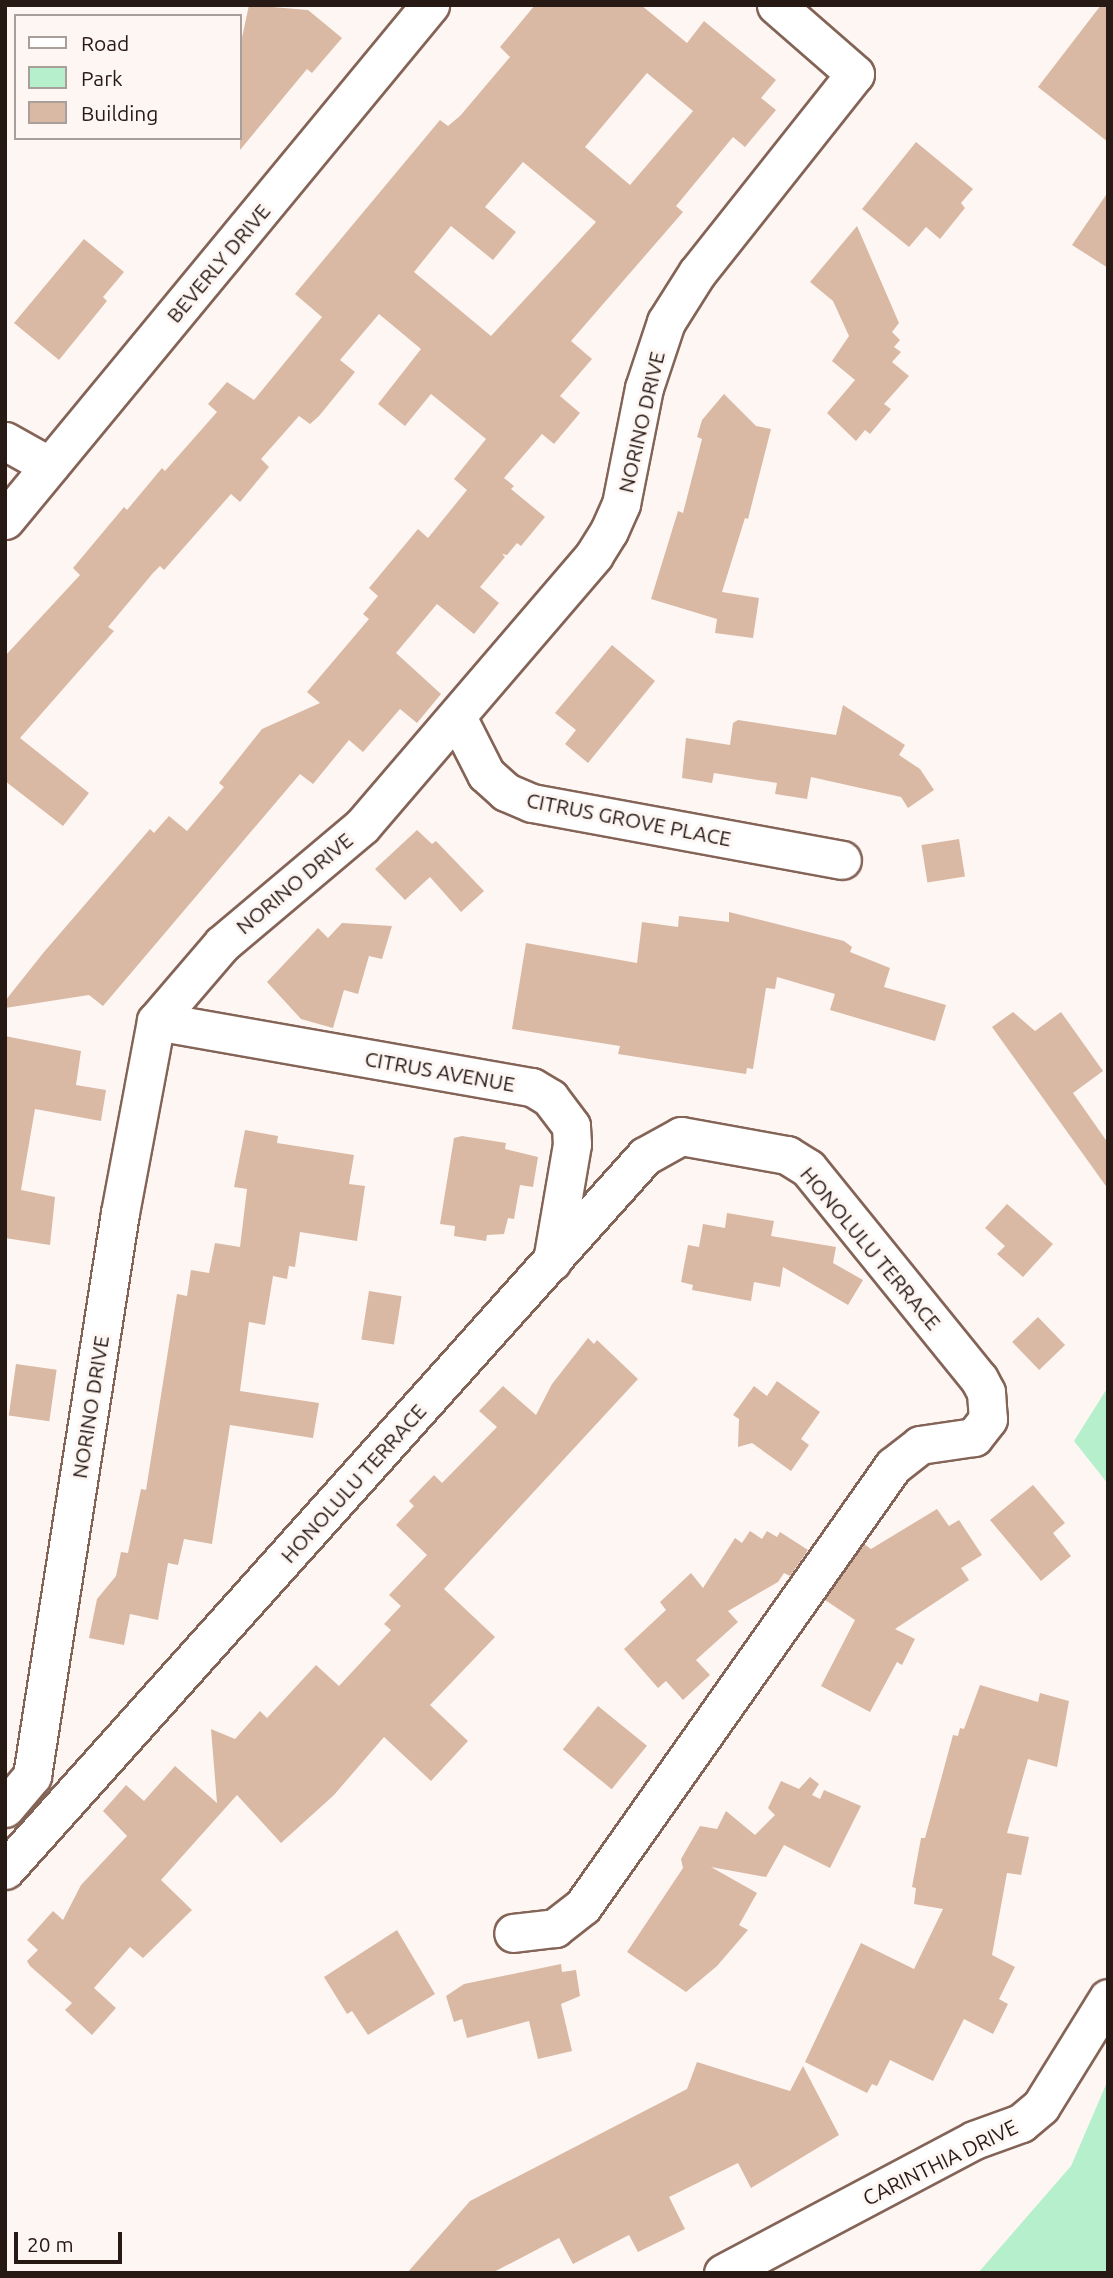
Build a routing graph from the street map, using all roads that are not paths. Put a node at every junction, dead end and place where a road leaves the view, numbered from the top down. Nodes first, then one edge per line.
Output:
1 (430, 5) edge
2 (776, 5) edge
3 (5, 441) edge
4 (50, 466) junction
5 (5, 520) edge
6 (457, 717) junction
7 (842, 860) dead end
8 (156, 1021) junction
9 (552, 1261) junction
10 (5, 1808) edge
11 (5, 1870) edge
12 (513, 1933) dead end
13 (1108, 1998) edge
14 (723, 2273) edge

1 - 4 street, BEVERLY DRIVE
2 - 6 street, NORINO DRIVE
3 - 4 street
4 - 5 street, BEVERLY DRIVE
6 - 7 street, CITRUS GROVE PLACE
6 - 8 street, NORINO DRIVE
8 - 9 street, CITRUS AVENUE
8 - 10 street, NORINO DRIVE
9 - 11 street, HONOLULU TERRACE
9 - 12 street, HONOLULU TERRACE
13 - 14 street, CARINTHIA DRIVE

